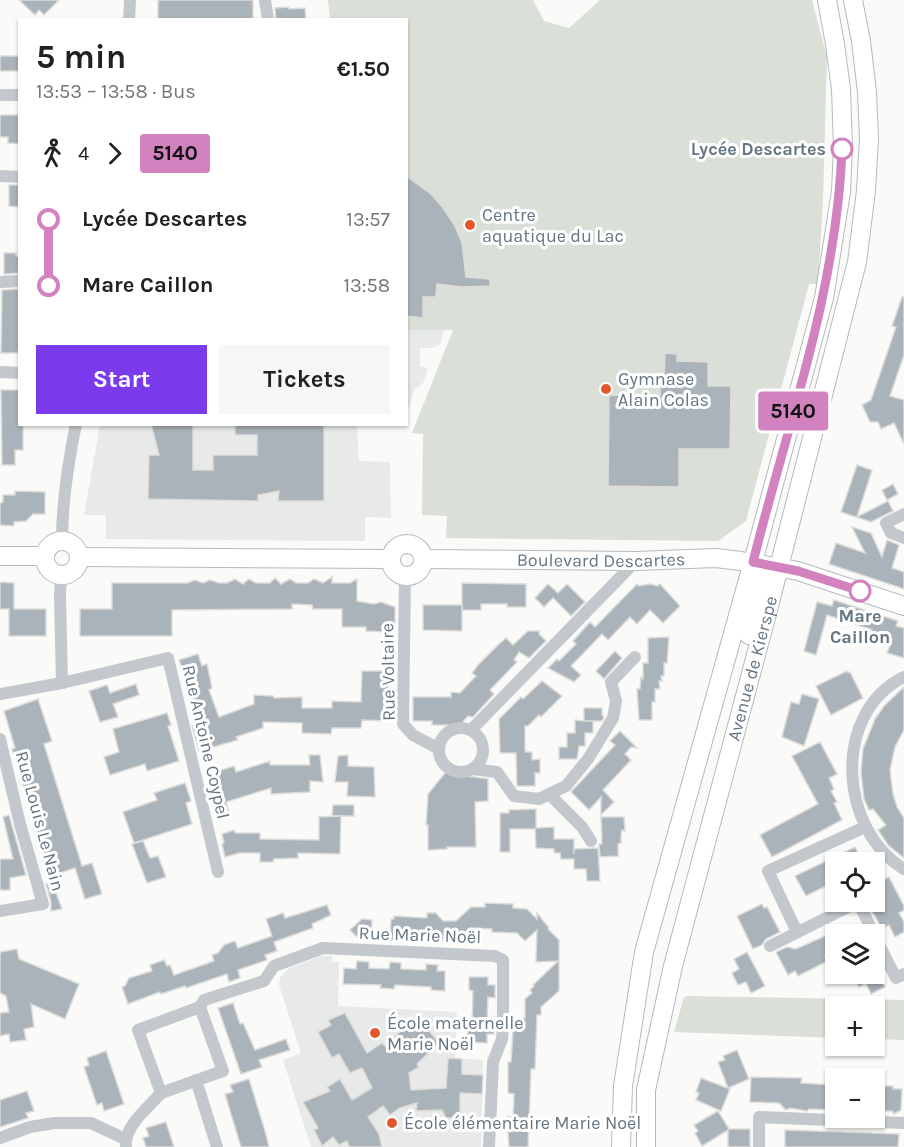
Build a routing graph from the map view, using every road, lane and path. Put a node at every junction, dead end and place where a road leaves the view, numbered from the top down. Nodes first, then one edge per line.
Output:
1 (130, 0) edge
2 (265, 0) edge
3 (826, 0) edge
4 (853, 0) edge
5 (129, 18) edge
6 (268, 18) edge
7 (0, 95) edge
8 (18, 95) edge
9 (0, 176) edge
10 (18, 177) edge
11 (18, 281) edge
12 (0, 282) edge
13 (0, 372) edge
14 (18, 373) edge
15 (801, 382) junction
16 (76, 426) edge
17 (904, 514) edge
18 (904, 538) edge
19 (62, 541) junction
20 (0, 556) edge
21 (45, 556) junction
22 (79, 557) junction
23 (390, 558) junction
24 (423, 559) junction
25 (636, 561) junction
26 (753, 562) junction
27 (779, 566) junction
28 (61, 574) junction
29 (405, 577) junction
30 (904, 606) edge
31 (635, 657) dead end
32 (904, 677) edge
33 (62, 683) junction
34 (0, 694) edge
35 (471, 730) junction
36 (0, 739) edge
37 (731, 746) junction
38 (439, 749) junction
39 (473, 769) junction
40 (549, 794) junction
41 (865, 827) junction
42 (591, 841) dead end
43 (904, 869) edge
44 (218, 872) dead end
45 (0, 911) edge
46 (869, 924) edge
47 (797, 932) junction
48 (770, 946) dead end
49 (885, 956) edge
50 (904, 974) edge
51 (200, 1007) junction
52 (196, 1080) junction
53 (161, 1093) junction
54 (904, 1123) edge
55 (0, 1138) edge
56 (125, 1143) edge
57 (217, 1147) edge
58 (489, 1147) edge
59 (621, 1147) edge
60 (646, 1147) edge
61 (759, 1147) edge

1 - 5 street
2 - 6 street
3 - 15 main road, Avenue de Kierspe
4 - 27 main road, Avenue de Kierspe
7 - 8 street
9 - 10 street
11 - 12 street
13 - 14 street
15 - 26 main road, Avenue de Kierspe
15 - 27 main road
16 - 19 street
17 - 18 street
19 - 21 main road
19 - 22 main road
20 - 21 main road
21 - 28 main road
22 - 23 main road
22 - 28 main road
23 - 24 main road
23 - 29 main road
24 - 25 main road, Boulevard Descartes
24 - 29 main road
25 - 26 main road, Boulevard Descartes
25 - 35 street
26 - 27 main road, Boulevard Descartes
26 - 37 main road
26 - 59 main road, Avenue de Kierspe
27 - 30 main road, Boulevard Descartes
27 - 37 main road, Avenue de Kierspe
28 - 33 street
29 - 38 street, Rue Voltaire
31 - 40 street
32 - 41 street
33 - 34 street
33 - 44 street, Rue Antoine Coypel
35 - 38 street
35 - 39 street
36 - 45 street, Rue Louis Le Nain
37 - 60 main road, Avenue de Kierspe
38 - 39 street
39 - 40 street
40 - 42 street
41 - 43 street
41 - 47 street
46 - 47 street
47 - 48 street
49 - 50 street
51 - 52 street
51 - 53 street
51 - 58 street, Rue Marie Noël
52 - 53 street
52 - 57 street
53 - 56 street
54 - 61 street
55 - 56 street

